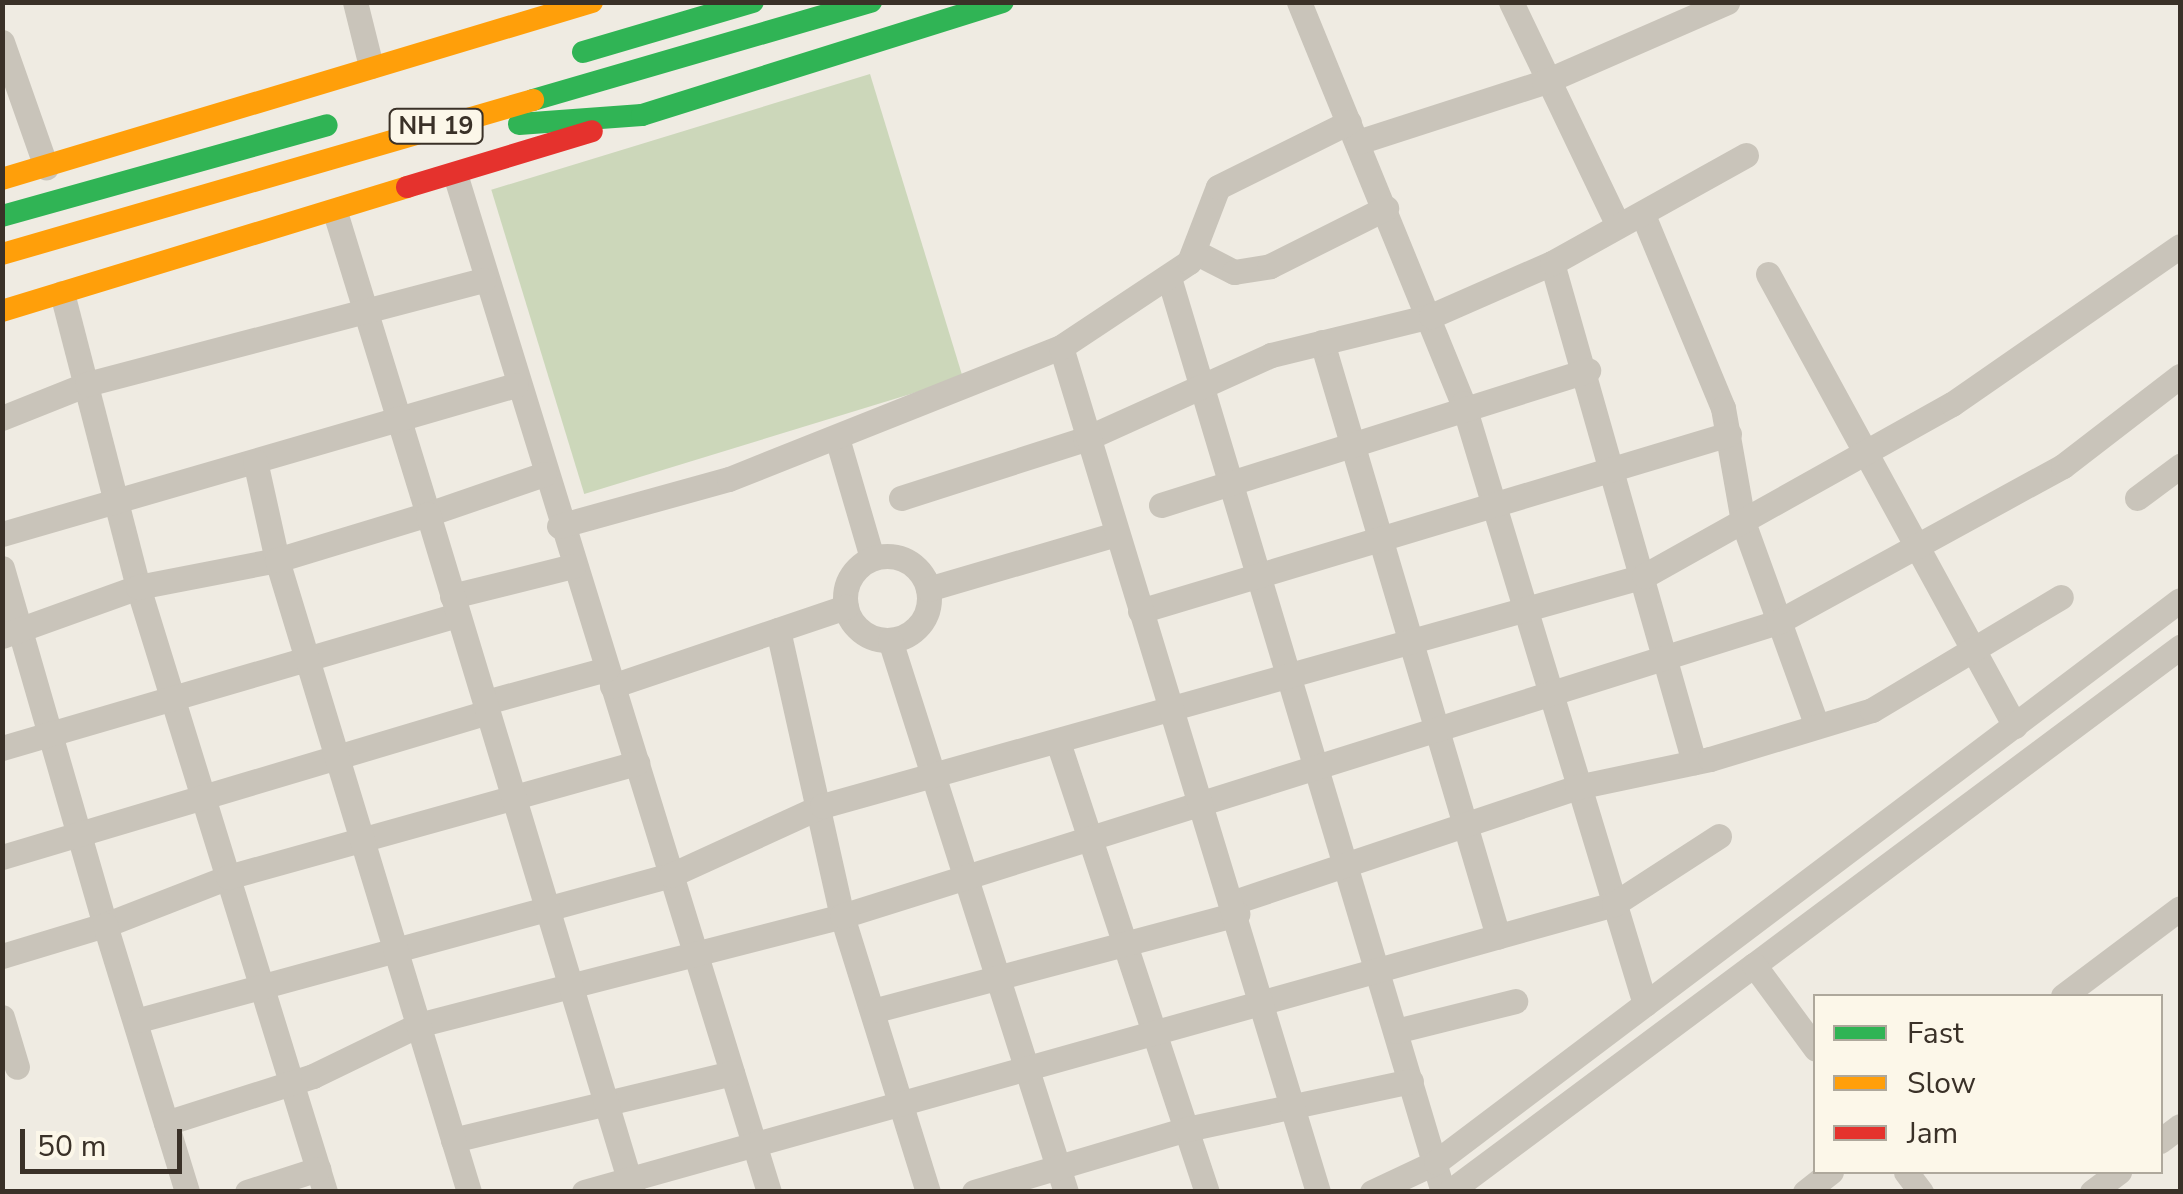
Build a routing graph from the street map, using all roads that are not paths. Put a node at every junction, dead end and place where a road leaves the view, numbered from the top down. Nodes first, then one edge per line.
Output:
1 (355, 2) edge
2 (592, 2) edge
3 (676, 2) edge
4 (753, 2) edge
5 (871, 2) edge
6 (1003, 2) edge
7 (1299, 2) edge
8 (1511, 2) edge
9 (1727, 2) edge
10 (2, 42) edge
11 (616, 43) junction
12 (559, 59) dead end
13 (371, 66) junction
14 (1544, 82) junction
15 (361, 116) dead end
16 (642, 116) junction
17 (466, 118) junction
18 (1354, 132) junction
19 (1746, 156) dead end
20 (46, 166) junction
21 (455, 174) junction
22 (2, 179) edge
23 (1386, 208) junction
24 (334, 212) junction
25 (1613, 215) dead end
26 (1643, 215) junction
27 (2, 216) edge
28 (2180, 246) edge
29 (1196, 251) junction
30 (2, 254) edge
31 (1552, 263) junction
32 (1768, 274) dead end
33 (484, 280) junction
34 (1170, 281) junction
35 (62, 293) junction
36 (2, 311) edge
37 (366, 313) junction
38 (1431, 316) junction
39 (1322, 342) junction
40 (1062, 347) junction
41 (1588, 370) junction
42 (2180, 376) edge
43 (87, 384) junction
44 (516, 385) junction
45 (1202, 386) junction
46 (1463, 403) junction
47 (2, 418) edge
48 (400, 419) junction
49 (1729, 434) junction
50 (837, 438) junction
51 (1086, 439) junction
52 (1350, 443) junction
53 (1865, 451) junction
54 (255, 460) junction
55 (1614, 466) junction
56 (2180, 466) edge
57 (544, 474) junction
58 (1232, 484) junction
59 (901, 498) dead end
60 (2137, 498) dead end
61 (117, 500) junction
62 (1493, 502) junction
63 (1161, 506) dead end
64 (428, 514) junction
65 (1743, 522) junction
66 (559, 526) junction
67 (2, 534) edge
68 (1116, 534) junction
69 (1379, 543) junction
70 (1916, 545) junction
71 (872, 558) junction
72 (277, 560) junction
73 (573, 566) junction
74 (2, 568) edge
75 (1259, 574) junction
76 (1644, 576) junction
77 (138, 587) junction
78 (928, 589) junction
79 (2061, 597) dead end
80 (2180, 600) edge
81 (456, 606) junction
82 (846, 607) junction
83 (1525, 610) junction
84 (1140, 612) junction
85 (1778, 622) junction
86 (778, 630) junction
87 (12, 633) edge
88 (890, 640) junction
89 (1408, 643) junction
90 (1971, 646) junction
91 (2180, 647) edge
92 (306, 656) junction
93 (1666, 660) junction
94 (610, 677) junction
95 (1290, 678) junction
96 (173, 695) junction
97 (1550, 695) junction
98 (487, 707) junction
99 (1172, 712) junction
100 (1816, 726) junction
101 (2015, 726) junction
102 (1434, 730) junction
103 (50, 731) junction
104 (1058, 742) junction
105 (2, 748) edge
106 (337, 758) junction
107 (1694, 762) junction
108 (637, 764) junction
109 (1316, 764) junction
110 (933, 776) junction
111 (1578, 786) junction
112 (203, 797) junction
113 (516, 803) junction
114 (1202, 804) junction
115 (822, 806) junction
116 (1464, 828) junction
117 (80, 834) junction
118 (1089, 836) junction
119 (1718, 836) dead end
120 (363, 844) junction
121 (2, 857) edge
122 (1347, 866) junction
123 (671, 875) junction
124 (965, 876) junction
125 (228, 877) junction
126 (1614, 904) junction
127 (550, 906) junction
128 (1235, 908) junction
129 (2180, 908) edge
130 (842, 916) junction
131 (106, 925) junction
132 (1498, 936) junction
133 (1125, 943) junction
134 (392, 951) junction
135 (694, 955) junction
136 (2, 956) edge
137 (1754, 965) junction
138 (1379, 974) junction
139 (997, 976) junction
140 (570, 983) junction
141 (265, 986) junction
142 (2066, 994) edge
143 (1264, 1001) junction
144 (1515, 1001) dead end
145 (1646, 1004) junction
146 (876, 1010) junction
147 (2, 1017) edge
148 (139, 1020) junction
149 (418, 1025) junction
150 (1396, 1031) junction
151 (1156, 1037) junction
152 (1813, 1045) edge
153 (17, 1067) dead end
154 (1026, 1067) junction
155 (732, 1074) junction
156 (1411, 1081) junction
157 (292, 1084) junction
158 (606, 1102) junction
159 (900, 1105) junction
160 (1293, 1106) junction
161 (166, 1123) junction
162 (1186, 1130) junction
163 (453, 1140) junction
164 (754, 1143) junction
165 (1436, 1162) junction
166 (1828, 1174) edge
167 (2116, 1174) edge
168 (322, 1180) edge
169 (1063, 1182) edge
170 (631, 1184) edge
171 (187, 1192) edge
172 (247, 1192) edge
173 (469, 1192) edge
174 (584, 1192) edge
175 (770, 1192) edge
176 (928, 1192) edge
177 (974, 1192) edge
178 (1207, 1192) edge
179 (1318, 1192) edge
180 (1372, 1192) edge
181 (1446, 1192) edge
182 (1805, 1192) edge
183 (2092, 1192) edge

1 - 13 street
2 - 13 main road
3 - 11 main road
4 - 11 main road
5 - 17 main road, NH 19
6 - 16 main road
7 - 18 street
8 - 14 street
9 - 14 street
10 - 20 street
11 - 12 main road
13 - 20 main road
14 - 18 street
14 - 25 street
15 - 27 main road
16 - 17 main road
16 - 21 main road
17 - 30 main road, NH 19
18 - 23 street
18 - 29 street
19 - 26 street
20 - 22 main road
21 - 24 main road
21 - 33 street
23 - 29 street
23 - 38 street
24 - 35 main road
24 - 37 street
26 - 31 street
26 - 49 street
28 - 53 street
29 - 34 street
31 - 38 street
31 - 41 street
32 - 53 street
33 - 37 street
33 - 44 street
34 - 40 street
34 - 45 street
35 - 36 main road
35 - 43 street
37 - 43 street
37 - 48 street
38 - 39 street
38 - 46 street
39 - 45 street
39 - 52 street
40 - 50 street
40 - 51 street
41 - 46 street
41 - 55 street
42 - 70 street
43 - 47 street
43 - 61 street
44 - 48 street
44 - 57 street
45 - 51 street
45 - 58 street
46 - 52 street
46 - 62 street
48 - 54 street
48 - 64 street
49 - 55 street
49 - 65 street
50 - 66 street
50 - 71 street
51 - 59 street
51 - 68 street
52 - 58 street
52 - 69 street
53 - 65 street
53 - 70 street
54 - 61 street
54 - 72 street
55 - 62 street
55 - 76 street
56 - 60 street
57 - 64 street
57 - 66 street
58 - 63 street
58 - 75 street
61 - 67 street
61 - 77 street
62 - 69 street
62 - 83 street
64 - 72 street
64 - 81 street
65 - 76 street
65 - 85 street
66 - 73 street
68 - 78 street
68 - 84 street
69 - 75 street
69 - 89 street
70 - 85 street
70 - 90 street
71 - 78 street
71 - 82 street
72 - 77 street
72 - 92 street
73 - 81 street
73 - 94 street
74 - 87 street
75 - 84 street
75 - 95 street
76 - 83 street
76 - 93 street
77 - 87 street
77 - 96 street
78 - 88 street
79 - 90 street
80 - 101 street
81 - 92 street
81 - 98 street
82 - 86 street
82 - 88 street
83 - 89 street
83 - 97 street
84 - 99 street
85 - 93 street
85 - 100 street
86 - 94 street
86 - 115 street
87 - 103 street
88 - 110 street
89 - 95 street
89 - 102 street
90 - 100 street
90 - 101 street
91 - 137 street
92 - 96 street
92 - 106 street
93 - 97 street
93 - 107 street
94 - 98 street
94 - 108 street
95 - 99 street
95 - 109 street
96 - 103 street
96 - 112 street
97 - 102 street
97 - 111 street
98 - 106 street
98 - 113 street
99 - 104 street
99 - 114 street
100 - 107 street
101 - 145 street
102 - 109 street
102 - 116 street
103 - 105 street
103 - 117 street
104 - 110 street
104 - 118 street
106 - 112 street
106 - 120 street
107 - 111 street
108 - 113 street
108 - 123 street
109 - 114 street
109 - 122 street
110 - 115 street
110 - 124 street
111 - 116 street
111 - 126 street
112 - 117 street
112 - 125 street
113 - 120 street
113 - 127 street
114 - 118 street
114 - 128 street
115 - 123 street
115 - 130 street
116 - 122 street
116 - 132 street
117 - 121 street
117 - 131 street
118 - 124 street
118 - 133 street
119 - 126 street
120 - 125 street
120 - 134 street
122 - 128 street
122 - 138 street
123 - 127 street
123 - 135 street
124 - 130 street
124 - 139 street
125 - 131 street
125 - 141 street
126 - 132 street
126 - 145 street
127 - 134 street
127 - 140 street
128 - 133 street
128 - 143 street
129 - 142 street
130 - 135 street
130 - 146 street
131 - 136 street
131 - 148 street
132 - 138 street
133 - 139 street
133 - 151 street
134 - 141 street
134 - 149 street
135 - 140 street
135 - 155 street
137 - 152 street
137 - 181 street
138 - 143 street
138 - 150 street
139 - 146 street
139 - 154 street
140 - 149 street
140 - 158 street
141 - 148 street
141 - 157 street
143 - 151 street
143 - 160 street
144 - 150 street
145 - 165 street
146 - 159 street
147 - 153 street
148 - 161 street
149 - 157 street
149 - 163 street
150 - 156 street
151 - 154 street
151 - 162 street
154 - 159 street
154 - 169 street
155 - 158 street
155 - 164 street
156 - 160 street
156 - 165 street
157 - 161 street
157 - 168 street
158 - 163 street
158 - 170 street
159 - 164 street
159 - 176 street
160 - 162 street
160 - 179 street
161 - 171 street
162 - 169 street
162 - 178 street
163 - 173 street
164 - 170 street
164 - 175 street
165 - 180 street
165 - 181 street
166 - 182 street
167 - 183 street
168 - 172 street
169 - 177 street
170 - 174 street

